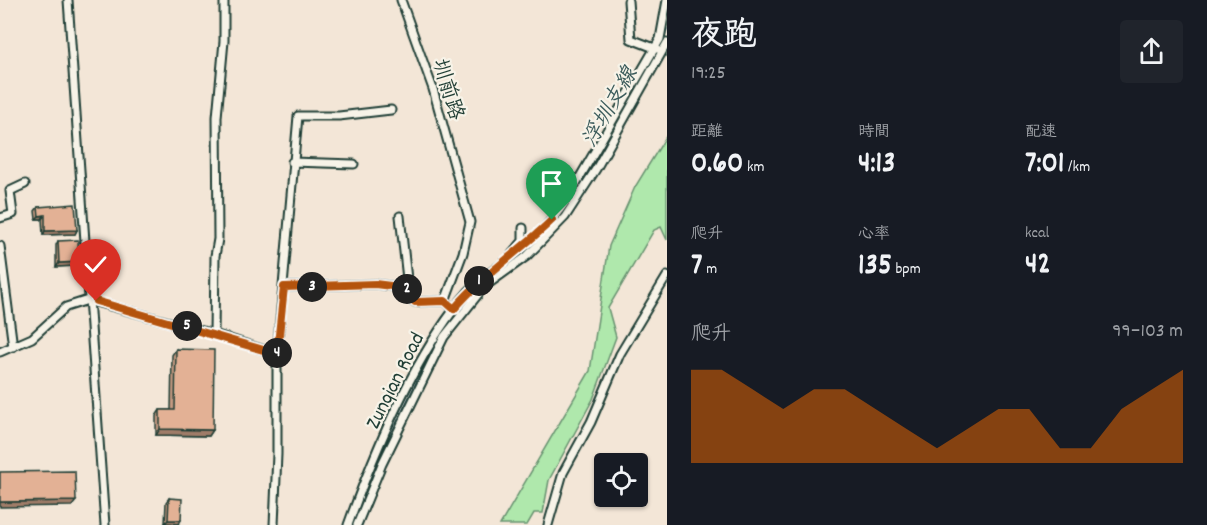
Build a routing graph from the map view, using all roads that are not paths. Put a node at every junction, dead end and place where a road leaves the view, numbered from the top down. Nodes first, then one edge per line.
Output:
1 (68, 0) edge
2 (224, 0) edge
3 (401, 0) edge
4 (667, 0) edge
5 (628, 1) edge
6 (667, 43) edge
7 (659, 50) junction
8 (391, 111) dead end
9 (292, 162) junction
10 (354, 164) dead end
11 (25, 184) dead end
12 (400, 216) dead end
13 (0, 218) edge
14 (523, 228) dead end
15 (0, 246) edge
16 (512, 257) junction
17 (516, 264) junction
18 (667, 276) edge
19 (284, 287) junction
20 (407, 288) junction
21 (88, 300) junction
22 (445, 301) junction
23 (454, 309) junction
24 (460, 315) junction
25 (214, 334) junction
26 (13, 347) junction
27 (0, 352) edge
28 (277, 354) junction
29 (105, 525) edge
30 (274, 525) edge
31 (348, 525) edge
32 (357, 525) edge
33 (548, 525) edge

1 - 21 street
2 - 25 street
3 - 22 street, 圳前路
4 - 7 street, Zunqian Road
5 - 7 street
6 - 7 street, Zunqian Road
7 - 16 street, Zunqian Road
7 - 17 street, Zunqian Road
8 - 9 street
9 - 10 street
9 - 19 street
11 - 13 street
12 - 20 street
14 - 16 street
15 - 26 street
16 - 17 street
16 - 23 street, Zunqian Road
17 - 24 street, Zunqian Road
18 - 33 street
19 - 20 street
19 - 28 street
20 - 22 street
21 - 25 street
21 - 26 street
21 - 29 street
22 - 23 street
23 - 24 street
23 - 31 street, Zunqian Road
24 - 32 street, Zunqian Road
25 - 28 street
26 - 27 street
28 - 30 street

